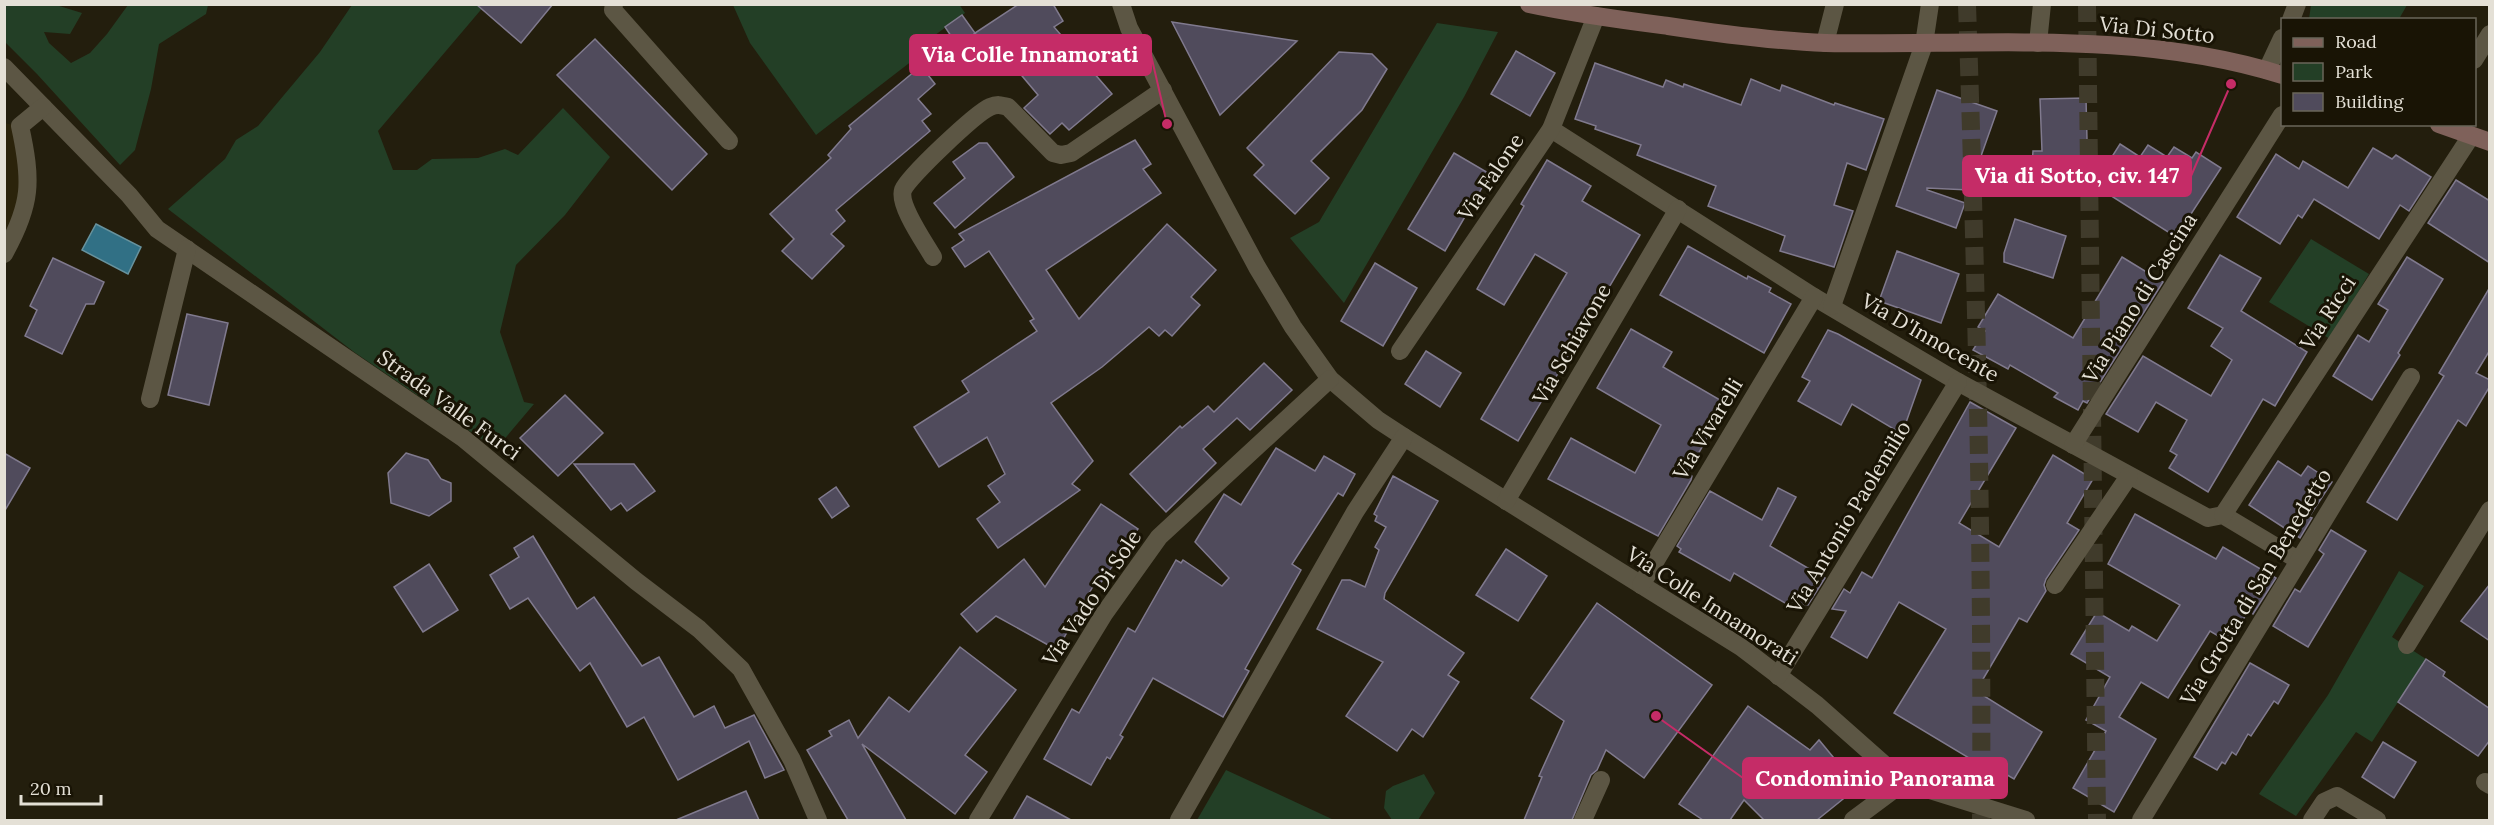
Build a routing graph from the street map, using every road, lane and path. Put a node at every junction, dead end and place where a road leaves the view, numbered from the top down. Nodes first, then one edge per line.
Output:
1 (614, 4) edge
2 (1120, 4) edge
3 (1834, 4) edge
4 (1930, 4) edge
5 (2042, 4) edge
6 (1533, 5) edge
7 (1596, 16) junction
8 (2490, 34) edge
9 (1825, 43) junction
10 (2038, 43) junction
11 (1924, 44) junction
12 (2281, 47) edge
13 (2476, 58) edge
14 (4, 67) edge
15 (2275, 73) edge
16 (1162, 90) junction
17 (43, 107) junction
18 (2281, 117) edge
19 (2444, 126) edge
20 (1551, 129) junction
21 (2471, 136) junction
22 (729, 141) dead end
23 (2490, 142) edge
24 (1678, 209) junction
25 (187, 249) junction
26 (4, 254) edge
27 (933, 257) dead end
28 (1814, 297) junction
29 (1832, 306) junction
30 (1400, 351) dead end
31 (2411, 377) dead end
32 (1330, 379) junction
33 (1958, 382) junction
34 (150, 399) dead end
35 (1404, 437) junction
36 (2073, 445) junction
37 (2129, 476) junction
38 (1506, 501) junction
39 (2490, 510) edge
40 (2223, 515) junction
41 (2298, 560) junction
42 (1641, 585) junction
43 (2055, 585) dead end
44 (2407, 645) dead end
45 (1778, 676) junction
46 (1601, 780) dead end
47 (1904, 782) junction
48 (818, 820) edge
49 (978, 820) edge
50 (1179, 820) edge
51 (1583, 820) edge
52 (1853, 820) edge
53 (2026, 820) edge
54 (2141, 820) edge
55 (2312, 820) edge
56 (2377, 820) edge

1 - 22 street
2 - 16 street, Via Colle Innamorati
3 - 9 street
4 - 11 street
5 - 10 street
6 - 7 street, Via Di Sotto
7 - 9 street, Via Di Sotto
7 - 20 street, Via Falone
8 - 13 street
9 - 11 street, Via Di Sotto
10 - 11 street, Via Di Sotto
10 - 15 street, Via Di Sotto
11 - 29 street
12 - 15 street, Via Di Sotto
14 - 17 street, Strada Valle Furci
16 - 27 street
16 - 32 street, Via Colle Innamorati
17 - 25 street, Strada Valle Furci
17 - 26 street
18 - 36 street, Via Piano di Cascina
19 - 21 street
20 - 24 street, Via D'Innocente
20 - 30 street, Via Falone
21 - 23 street
21 - 40 street, Via Ricci
24 - 28 street, Via D'Innocente
24 - 38 street, Via Schiavone
25 - 34 street
25 - 48 street, Strada Valle Furci
28 - 29 street, Via D'Innocente
28 - 42 street, Via Vivarelli
29 - 33 street, Via D'Innocente
31 - 41 street, Via Grotta di San Benedetto
32 - 35 street, Via Colle Innamorati
32 - 49 street, Via Vado Di Sole
33 - 36 street, Via D'Innocente
33 - 45 street, Via Antonio Paolemilio
35 - 38 street, Via Colle Innamorati
35 - 50 street
36 - 37 street, Via D'Innocente
37 - 40 street, Via D'Innocente
37 - 43 street
38 - 42 street, Via Colle Innamorati
39 - 44 street
40 - 41 street, Via D'Innocente
41 - 54 street, Via Grotta di San Benedetto
42 - 45 street, Via Colle Innamorati
45 - 47 street, Via Colle Innamorati
46 - 51 street
47 - 52 street
47 - 53 street, Via Colle Innamorati
55 - 56 street

